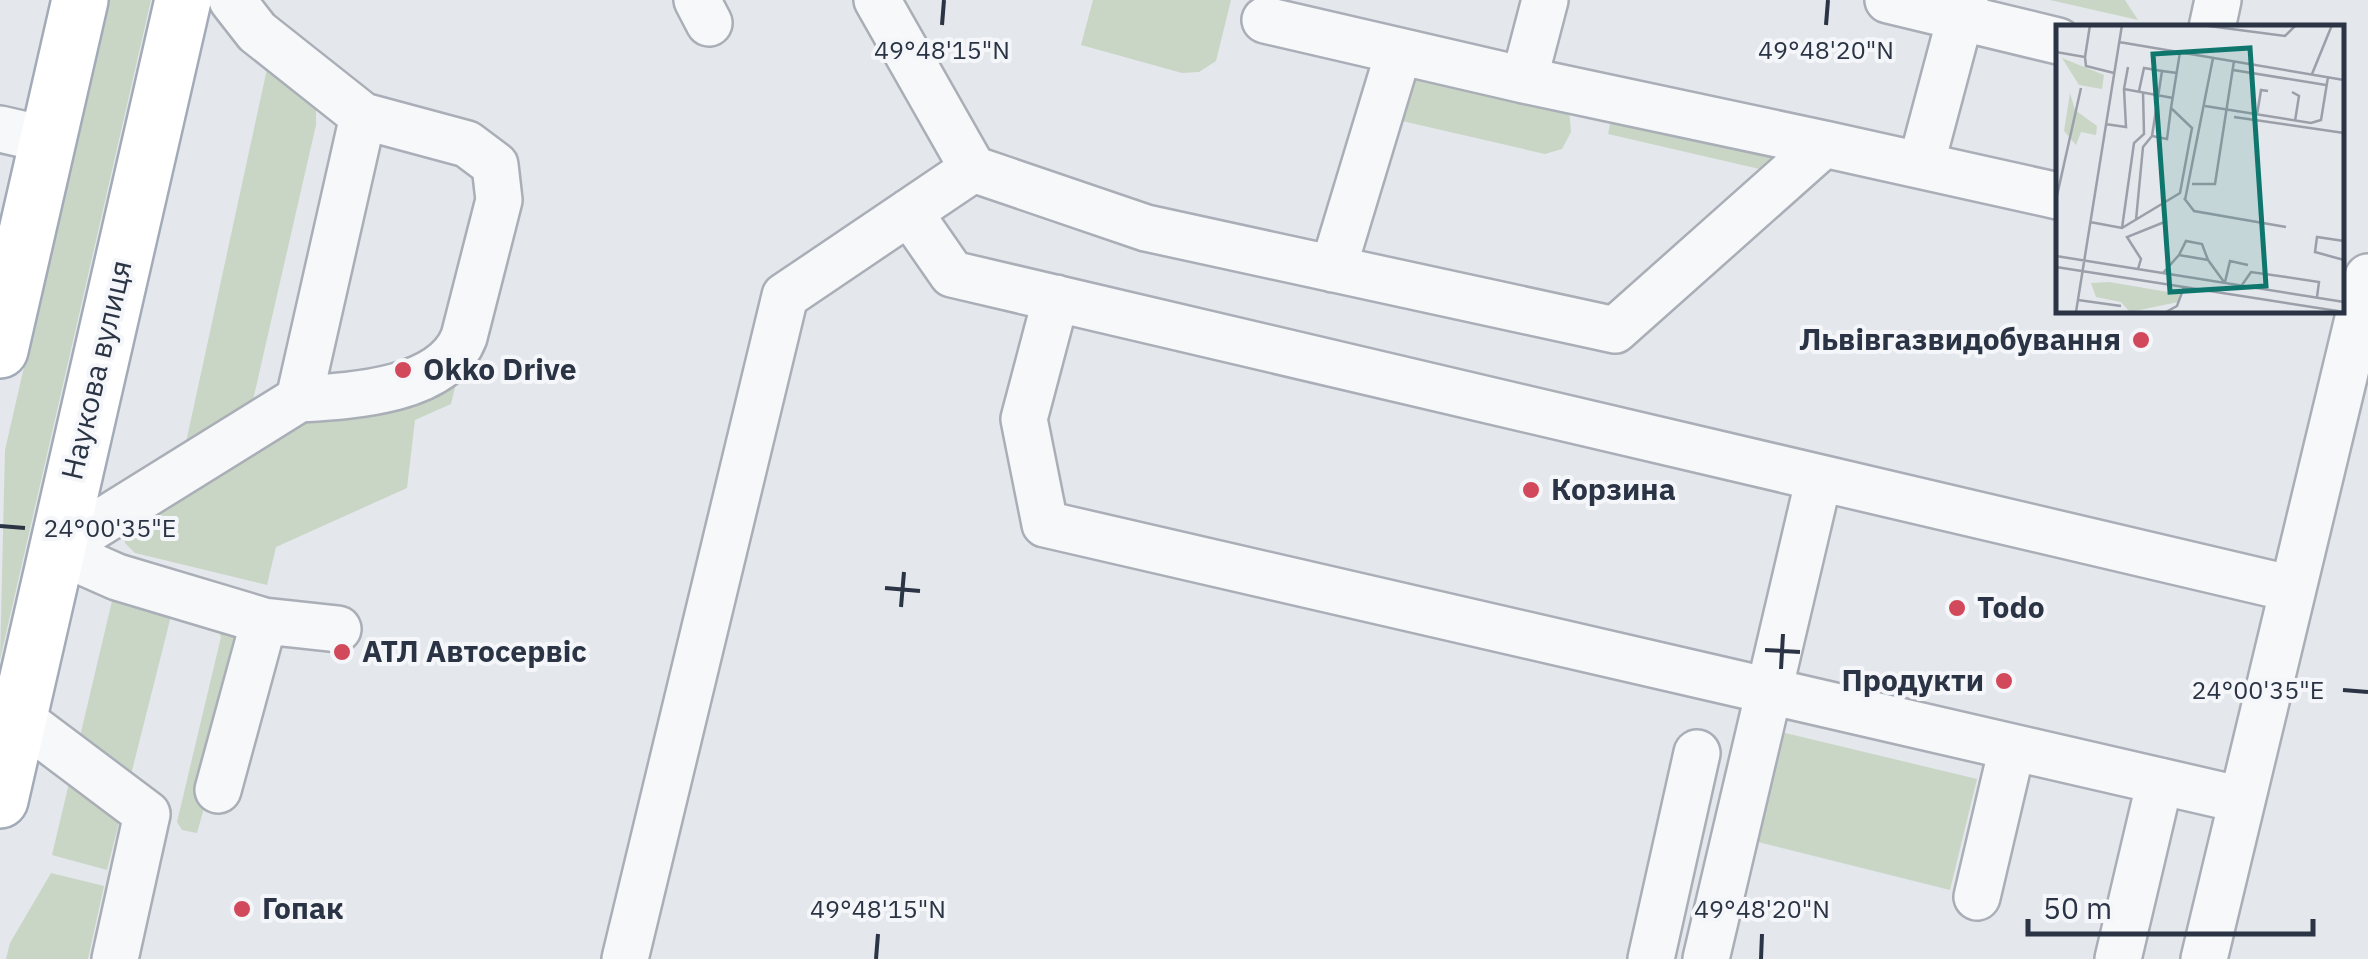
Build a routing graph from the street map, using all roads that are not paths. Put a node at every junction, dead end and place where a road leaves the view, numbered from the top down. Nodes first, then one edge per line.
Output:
1 (80, 0) edge
2 (183, 0) edge
3 (232, 0) edge
4 (877, 0) edge
5 (1545, 0) edge
6 (1888, 0) edge
7 (2218, 0) edge
8 (1963, 8) edge
9 (1265, 20) dead end
10 (2213, 25) edge
11 (2056, 40) edge
12 (1398, 51) junction
13 (1524, 80) junction
14 (364, 116) junction
15 (24, 135) edge
16 (1824, 144) junction
17 (1921, 165) junction
18 (973, 169) junction
19 (2056, 196) edge
20 (908, 212) junction
21 (2343, 260) edge
22 (2368, 265) edge
23 (1333, 269) junction
24 (2368, 277) edge
25 (1056, 298) junction
26 (2, 336) edge
27 (299, 399) junction
28 (1819, 478) junction
29 (56, 550) junction
30 (2293, 589) junction
31 (264, 621) junction
32 (338, 629) dead end
33 (1768, 693) junction
34 (18, 717) junction
35 (2012, 748) junction
36 (1697, 753) dead end
37 (2160, 781) junction
38 (218, 790) dead end
39 (0, 800) edge
40 (2242, 800) junction
41 (1976, 897) dead end
42 (115, 959) edge
43 (625, 959) edge
44 (1651, 959) edge
45 (1706, 959) edge
46 (2118, 959) edge
47 (2204, 959) edge

1 - 15 main road
2 - 29 main road, Наукова вулиця
3 - 14 street
4 - 18 street
5 - 13 street
6 - 8 street
7 - 10 street
8 - 11 street
8 - 17 street
9 - 12 street
12 - 13 street
12 - 23 street
13 - 16 street
14 - 27 street
14 - 27 street
15 - 26 main road
16 - 17 street
16 - 23 street
17 - 19 street
18 - 20 street
18 - 23 street
20 - 25 street
20 - 43 street
21 - 22 street
24 - 30 street
25 - 28 street
25 - 33 street
27 - 29 street
28 - 30 street
28 - 33 street
29 - 31 street
29 - 34 main road, Наукова вулиця
30 - 40 street
31 - 32 street
31 - 38 street
33 - 35 street
33 - 45 street
34 - 39 main road, Наукова вулиця
34 - 42 street
35 - 37 street
35 - 41 street
36 - 44 street
37 - 40 street
37 - 46 street
40 - 47 street

